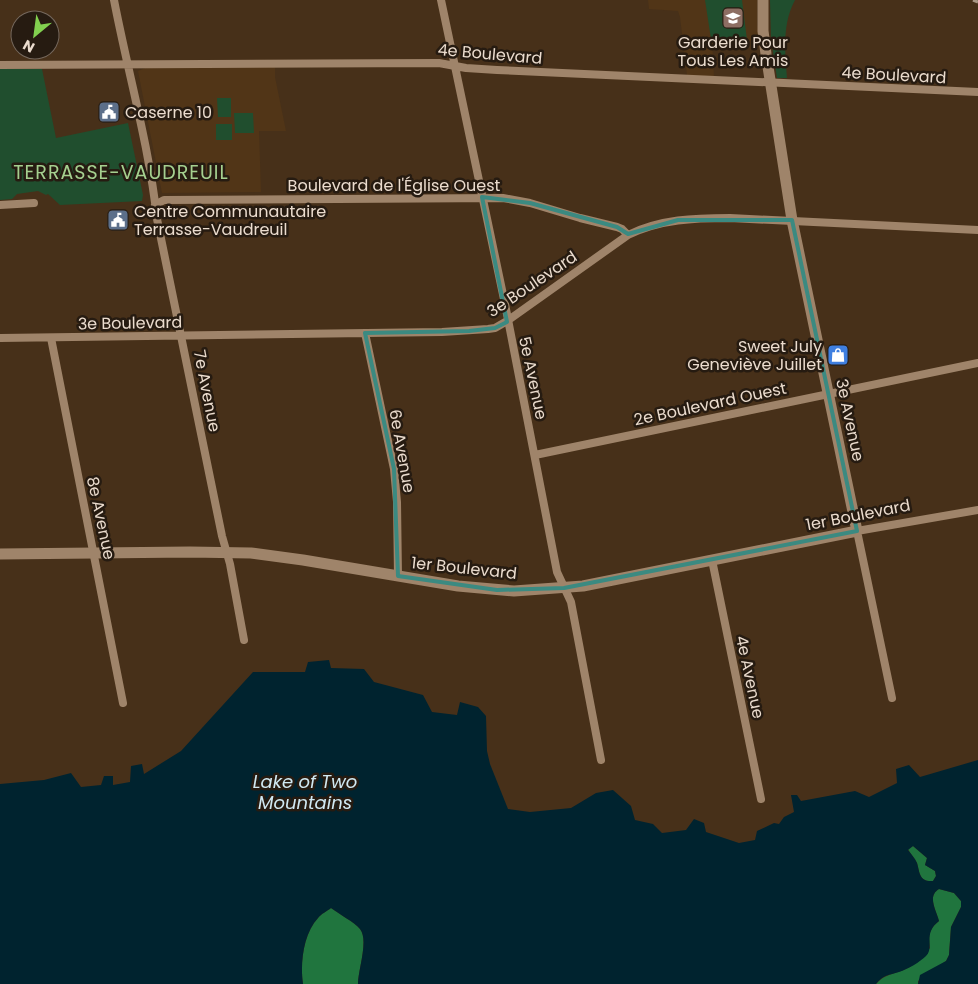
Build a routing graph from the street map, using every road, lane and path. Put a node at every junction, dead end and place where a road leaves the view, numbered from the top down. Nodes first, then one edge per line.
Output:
1 (114, 0) edge
2 (441, 0) edge
3 (763, 0) edge
4 (127, 64) junction
5 (0, 65) edge
6 (454, 66) junction
7 (771, 82) junction
8 (978, 92) edge
9 (482, 197) junction
10 (34, 203) dead end
11 (0, 205) edge
12 (155, 205) junction
13 (792, 220) junction
14 (978, 230) edge
15 (628, 235) junction
16 (507, 321) junction
17 (365, 333) junction
18 (182, 335) junction
19 (0, 338) edge
20 (51, 338) junction
21 (978, 363) edge
22 (828, 394) junction
23 (535, 455) junction
24 (978, 510) edge
25 (858, 531) junction
26 (226, 552) junction
27 (94, 553) junction
28 (0, 554) edge
29 (712, 560) junction
30 (398, 576) junction
31 (564, 588) junction
32 (244, 640) dead end
33 (892, 698) dead end
34 (124, 703) dead end
35 (601, 760) dead end
36 (761, 799) dead end

1 - 4 street, 7e Avenue
2 - 6 street, 5e Avenue
3 - 7 street, 3e Avenue
4 - 5 street, 4e Boulevard
4 - 6 street, 4e Boulevard
4 - 12 street, 7e Avenue
6 - 7 street, 4e Boulevard
6 - 9 street, 5e Avenue
7 - 8 street, 4e Boulevard
7 - 13 street, 3e Avenue
9 - 12 street, Boulevard de l'Église Ouest
9 - 15 street, Boulevard de l'Église Ouest
9 - 16 street, 5e Avenue
10 - 11 street
12 - 18 street, 7e Avenue
13 - 14 street, 3e Boulevard
13 - 15 street, 3e Boulevard
13 - 22 street, 3e Avenue
15 - 16 street, 3e Boulevard
16 - 17 street, 3e Boulevard
16 - 23 street, 5e Avenue
17 - 18 street, 3e Boulevard
17 - 30 street, 6e Avenue
18 - 20 street, 3e Boulevard
18 - 26 street, 7e Avenue
19 - 20 street, 3e Boulevard
20 - 27 street, 8e Avenue
21 - 22 street, 2e Boulevard Ouest
22 - 23 street, 2e Boulevard Ouest
22 - 25 street, 3e Avenue
23 - 31 street, 5e Avenue
24 - 25 street, 1er Boulevard
25 - 29 street, 1er Boulevard
25 - 33 street, 3e Avenue
26 - 27 street, 1er Boulevard
26 - 30 street, 1er Boulevard
26 - 32 street, 7e Avenue
27 - 28 street, 1er Boulevard
27 - 34 street, 8e Avenue
29 - 31 street, 1er Boulevard
29 - 36 street, 4e Avenue
30 - 31 street, 1er Boulevard
31 - 35 street, 5e Avenue

